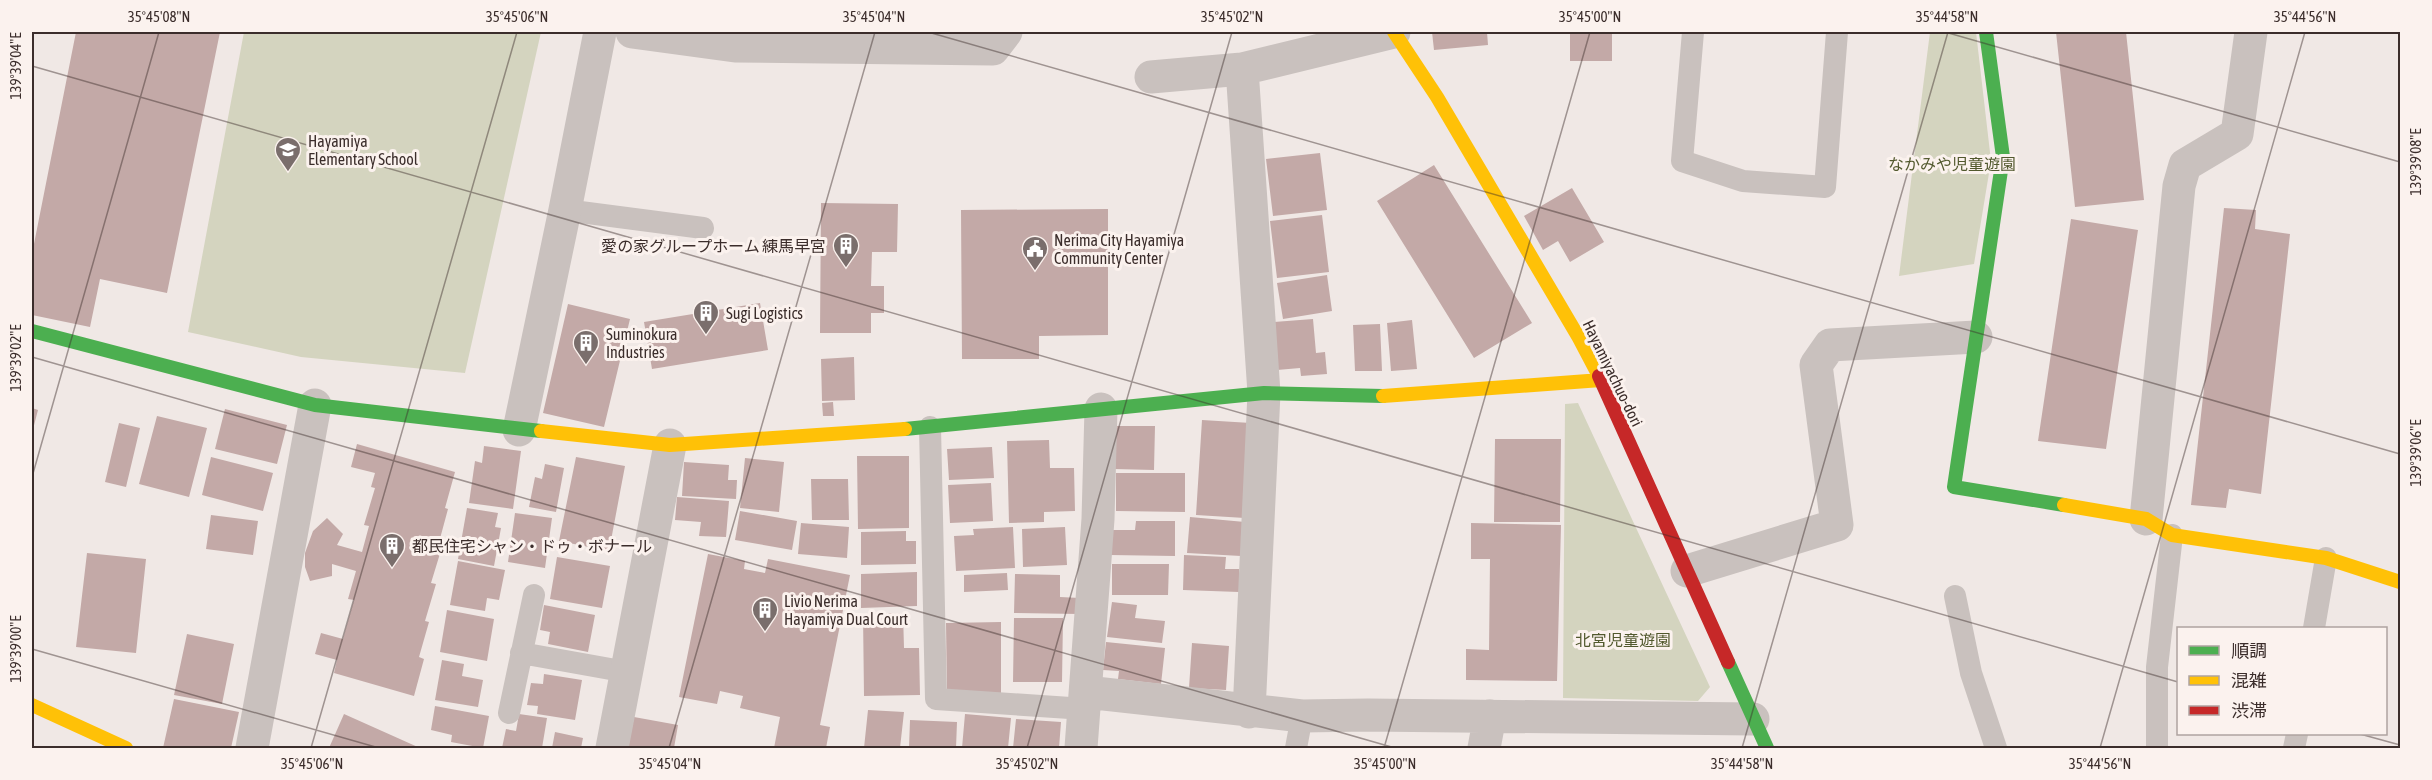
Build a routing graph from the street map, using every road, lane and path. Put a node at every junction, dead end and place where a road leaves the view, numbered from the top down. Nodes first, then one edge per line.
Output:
1 (600, 32) edge
2 (632, 32) edge
3 (1006, 32) edge
4 (1394, 32) edge
5 (1693, 32) edge
6 (1837, 32) edge
7 (1986, 32) edge
8 (2251, 32) edge
9 (1242, 69) junction
10 (1151, 77) dead end
11 (565, 210) junction
12 (703, 228) dead end
13 (32, 331) edge
14 (1976, 337) junction
15 (1601, 380) junction
16 (1264, 393) junction
17 (315, 405) junction
18 (1101, 409) junction
19 (930, 427) junction
20 (519, 430) junction
21 (670, 445) junction
22 (2159, 527) junction
23 (2326, 558) junction
24 (1687, 571) junction
25 (2400, 582) edge
26 (534, 595) dead end
27 (1955, 596) dead end
28 (2314, 627) edge
29 (521, 653) junction
30 (627, 672) junction
31 (1085, 700) junction
32 (32, 705) edge
33 (1250, 712) junction
34 (509, 713) dead end
35 (1302, 716) junction
36 (1490, 716) junction
37 (1754, 719) junction
38 (126, 748) edge
39 (252, 748) edge
40 (612, 748) edge
41 (1081, 748) edge
42 (1296, 748) edge
43 (1484, 748) edge
44 (1767, 748) edge
45 (1996, 748) edge
46 (2157, 748) edge

1 - 11 street
2 - 3 street
4 - 9 street
4 - 15 street, Hayamiyachuo-dori
5 - 6 lane
7 - 14 street
8 - 22 street
9 - 10 street
9 - 16 street
11 - 12 lane
11 - 20 street
13 - 17 street
14 - 22 street
14 - 24 street
15 - 16 street
15 - 24 street, Hayamiyachuo-dori
16 - 18 street
16 - 33 street
17 - 20 street
17 - 39 street
18 - 19 street
18 - 31 street
19 - 21 street
19 - 31 lane
20 - 21 street
21 - 30 street
22 - 23 street
22 - 46 lane
23 - 25 street
23 - 28 lane
24 - 37 street, Hayamiyachuo-dori
26 - 29 lane
27 - 45 lane
29 - 30 lane
29 - 34 lane
30 - 40 street
31 - 33 street
31 - 41 street
32 - 38 street
33 - 35 street
35 - 36 street
35 - 42 lane
36 - 37 street
36 - 43 street
37 - 44 street, Hayamiyachuo-dori

